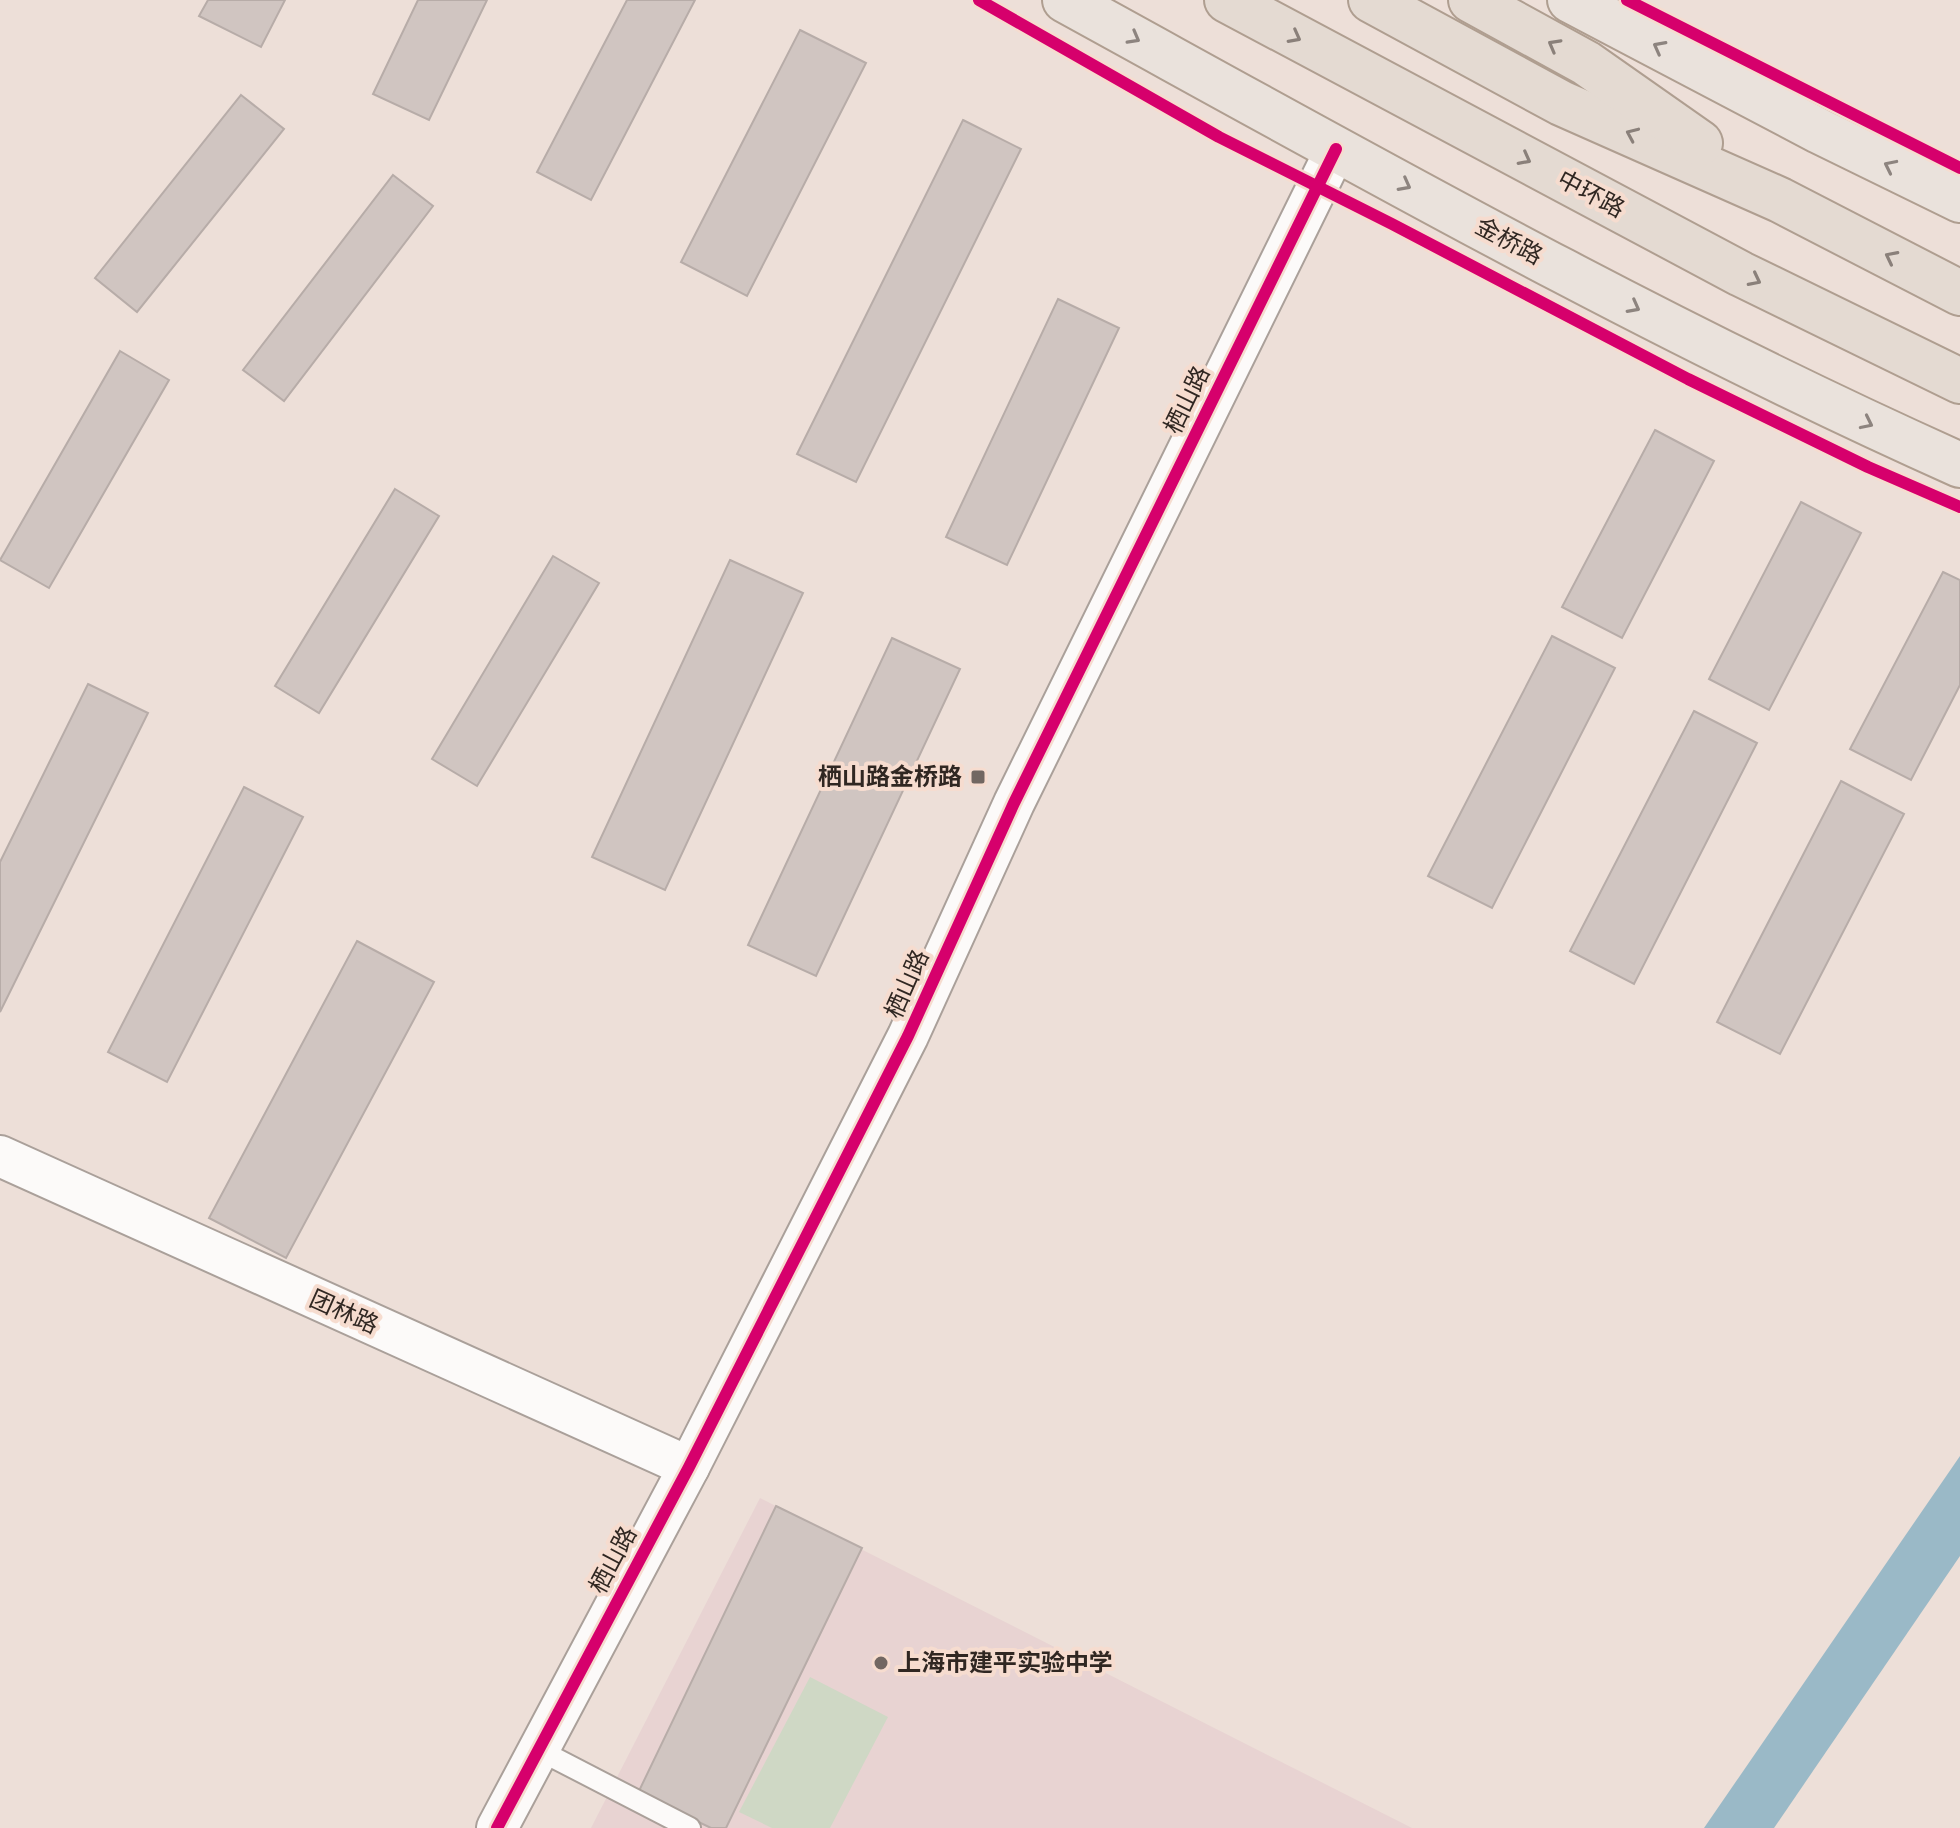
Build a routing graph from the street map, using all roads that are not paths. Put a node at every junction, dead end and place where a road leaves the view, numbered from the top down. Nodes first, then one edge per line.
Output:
1 (1065, 0) edge
2 (1227, 0) edge
3 (1371, 0) edge
4 (1471, 0) edge
5 (1570, 0) edge
6 (1336, 149) junction
7 (1780, 200) junction
8 (1960, 200) edge
9 (1960, 293) edge
10 (1960, 381) edge
11 (1960, 465) edge
12 (0, 1156) edge
13 (689, 1467) junction
14 (537, 1749) junction
15 (497, 1828) edge
16 (690, 1828) edge

1 -> 6 main road, 金桥路
2 -> 10 highway, 中环路
7 -> 3 highway
7 -> 4 highway
8 -> 5 main road
6 -> 11 main road, 金桥路
6 - 13 street, 栖山路
9 -> 7 highway
12 - 13 street, 团林路
13 - 14 street, 栖山路
14 - 15 street, 栖山路
14 - 16 lane

